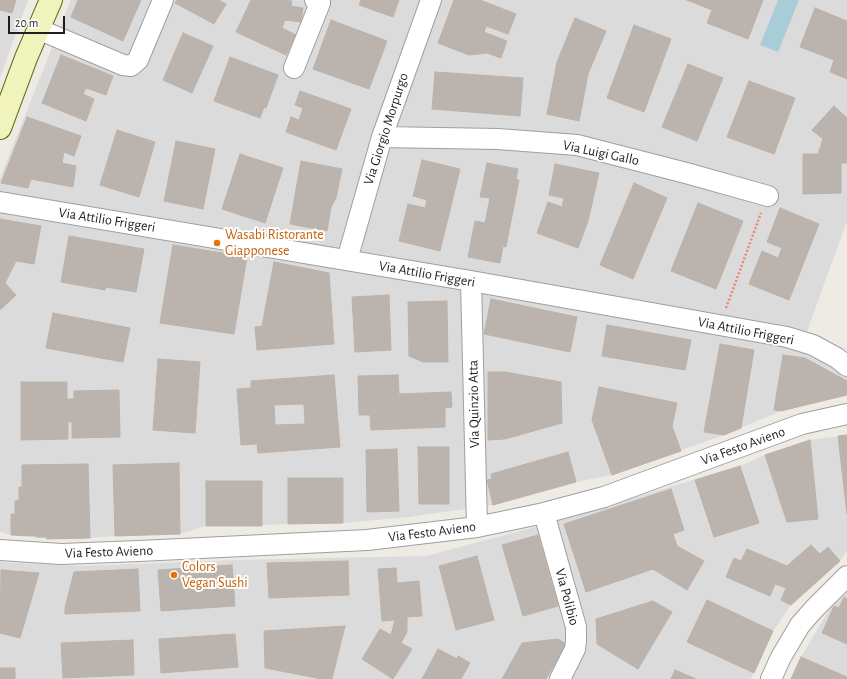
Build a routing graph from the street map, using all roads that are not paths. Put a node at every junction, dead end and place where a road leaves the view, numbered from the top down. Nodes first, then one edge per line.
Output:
1 (51, 0) edge
2 (162, 0) edge
3 (315, 0) edge
4 (431, 0) edge
5 (38, 29) junction
6 (294, 68) dead end
7 (0, 128) edge
8 (382, 137) junction
9 (768, 196) dead end
10 (0, 202) edge
11 (347, 260) junction
12 (471, 281) junction
13 (847, 366) edge
14 (847, 414) edge
15 (544, 513) junction
16 (478, 527) junction
17 (0, 550) edge
18 (847, 577) edge
19 (560, 679) edge
20 (771, 679) edge

1 - 5 street
2 - 5 street
3 - 6 street
4 - 8 street, Via Giorgio Morpurgo
5 - 7 street
8 - 9 street, Via Luigi Gallo
8 - 11 street, Via Giorgio Morpurgo
10 - 11 street, Via Attilio Friggeri
11 - 12 street, Via Attilio Friggeri
12 - 13 street, Via Attilio Friggeri
12 - 16 street, Via Quinzio Atta
14 - 15 street, Via Festo Avieno
15 - 16 street, Via Festo Avieno
15 - 19 street, Via Polibio
16 - 17 street, Via Festo Avieno
18 - 20 street

